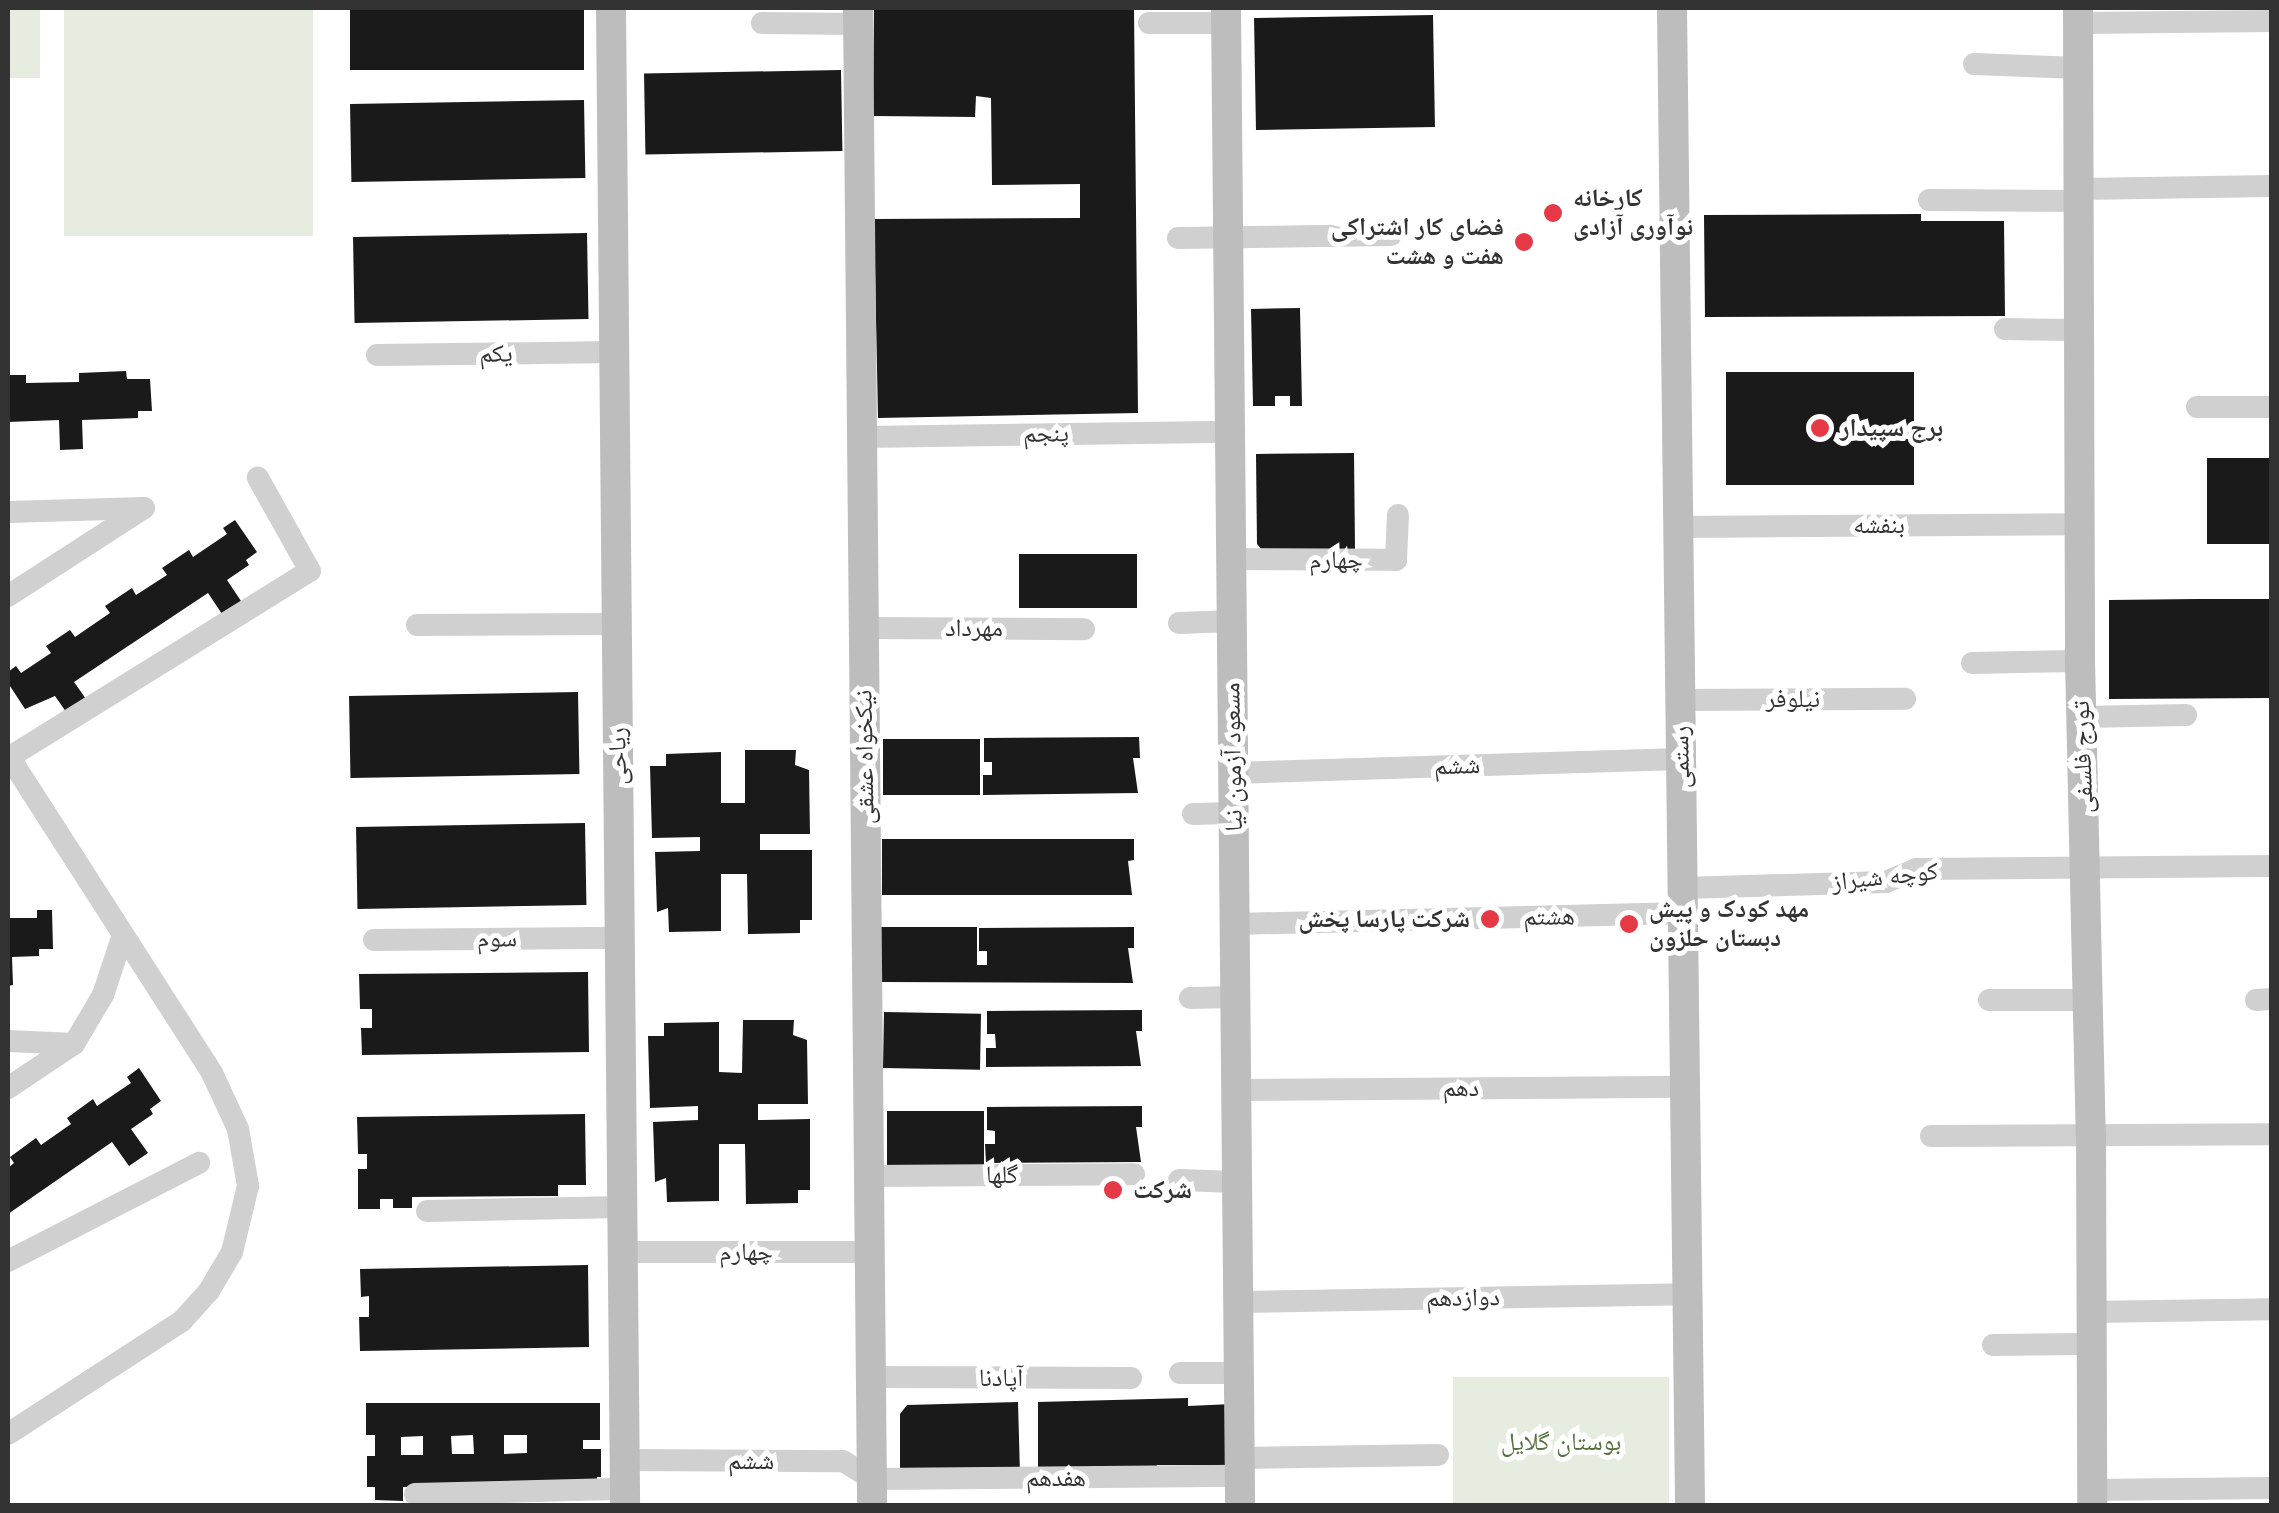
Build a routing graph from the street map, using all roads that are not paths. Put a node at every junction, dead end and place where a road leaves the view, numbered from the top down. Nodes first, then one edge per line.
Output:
1 (610, 8) edge
2 (1672, 8) edge
3 (2079, 15) edge
4 (858, 16) edge
5 (1226, 16) edge
6 (2272, 21) edge
7 (762, 22) dead end
8 (1149, 23) dead end
9 (1974, 64) dead end
10 (2079, 68) junction
11 (2272, 186) edge
12 (2081, 195) junction
13 (1929, 200) dead end
14 (1391, 235) dead end
15 (1228, 237) junction
16 (1178, 238) dead end
17 (2005, 329) dead end
18 (2080, 330) junction
19 (614, 352) junction
20 (377, 355) dead end
21 (2272, 406) edge
22 (2197, 407) dead end
23 (1230, 432) junction
24 (862, 437) junction
25 (258, 478) dead end
26 (8, 512) edge
27 (1398, 515) dead end
28 (2080, 524) junction
29 (1678, 526) junction
30 (1231, 559) junction
31 (8, 596) edge
32 (1232, 622) junction
33 (1179, 623) dead end
34 (617, 624) junction
35 (418, 625) dead end
36 (864, 628) junction
37 (1084, 628) dead end
38 (2080, 661) junction
39 (1972, 663) dead end
40 (1904, 698) dead end
41 (1680, 700) junction
42 (2186, 715) dead end
43 (2082, 716) junction
44 (8, 756) edge
45 (1681, 759) junction
46 (1233, 773) junction
47 (1234, 813) junction
48 (1193, 814) dead end
49 (2272, 866) edge
50 (2086, 869) junction
51 (1683, 901) junction
52 (1235, 924) junction
53 (123, 935) junction
54 (620, 938) junction
55 (374, 940) dead end
56 (1235, 997) junction
57 (1190, 998) dead end
58 (1989, 1000) dead end
59 (2089, 1000) junction
60 (8, 1041) edge
61 (74, 1044) junction
62 (1685, 1086) junction
63 (8, 1088) edge
64 (1236, 1090) junction
65 (2272, 1134) edge
66 (1931, 1136) dead end
67 (2091, 1136) junction
68 (199, 1162) dead end
69 (1134, 1174) dead end
70 (869, 1176) junction
71 (1179, 1180) dead end
72 (1237, 1182) junction
73 (624, 1206) junction
74 (427, 1211) dead end
75 (624, 1252) junction
76 (870, 1252) junction
77 (8, 1261) edge
78 (1688, 1294) junction
79 (1238, 1302) junction
80 (2272, 1309) edge
81 (2092, 1312) junction
82 (2092, 1344) junction
83 (1993, 1346) dead end
84 (1180, 1373) dead end
85 (1239, 1373) junction
86 (871, 1377) junction
87 (1130, 1378) dead end
88 (8, 1434) edge
89 (1438, 1455) dead end
90 (1240, 1480) edge
91 (625, 1485) edge
92 (2272, 1488) edge
93 (872, 1492) edge
94 (415, 1494) dead end
95 (2092, 1498) edge
96 (1690, 1506) edge

1 - 19 street, ریاحی
2 - 29 street, رستمی
3 - 6 street
3 - 10 street, تورج فلسفی
4 - 7 street
4 - 24 street, نیکخواه عشقی
5 - 8 street
5 - 15 street, مسعود آزمون نیا
9 - 10 street
10 - 12 street, تورج فلسفی
11 - 12 street
12 - 13 street
12 - 18 street, تورج فلسفی
14 - 15 street
15 - 16 street
15 - 23 street, مسعود آزمون نیا
17 - 18 street
18 - 28 street, تورج فلسفی
19 - 20 street, یکم
19 - 34 street, ریاحی
21 - 22 street
23 - 24 street, پنجم
23 - 30 street, مسعود آزمون نیا
24 - 36 street, نیکخواه عشقی
25 - 44 street
26 - 31 street
27 - 30 street, چهارم
28 - 29 street, بنفشه
28 - 38 street, تورج فلسفی
29 - 41 street, رستمی
30 - 32 street, مسعود آزمون نیا
32 - 33 street
32 - 46 street, مسعود آزمون نیا
34 - 35 street
34 - 54 street, ریاحی
36 - 37 street, مهرداد
36 - 70 street, نیکخواه عشقی
38 - 39 street
38 - 43 street, تورج فلسفی
40 - 41 street, نیلوفر
41 - 45 street, رستمی
42 - 43 street
43 - 50 street, تورج فلسفی
44 - 53 street
45 - 46 street, ششم
45 - 51 street, رستمی
46 - 47 street, مسعود آزمون نیا
47 - 48 street
47 - 52 street, مسعود آزمون نیا
49 - 50 street, کوچه شیراز
50 - 51 street, کوچه شیراز
50 - 59 street, تورج فلسفی
51 - 52 street, هشتم
51 - 62 street, رستمی
52 - 56 street, مسعود آزمون نیا
53 - 61 street
53 - 88 street
54 - 55 street, سوم
54 - 73 street, ریاحی
56 - 57 street
56 - 64 street, مسعود آزمون نیا
58 - 59 street
59 - 67 street, تورج فلسفی
60 - 61 street
61 - 63 street
62 - 64 street, دهم
62 - 78 street, رستمی
64 - 72 street, مسعود آزمون نیا
65 - 67 street
66 - 67 street
67 - 81 street, تورج فلسفی
68 - 77 street
69 - 70 street, گلها
70 - 76 street, نیکخواه عشقی
71 - 72 street
72 - 79 street, مسعود آزمون نیا
73 - 74 street
73 - 75 street, ریاحی
75 - 76 street, چهارم
75 - 91 street, ریاحی
76 - 86 street, نیکخواه عشقی
78 - 79 street, دوازدهم
78 - 96 street, رستمی
79 - 85 street, مسعود آزمون نیا
80 - 81 street
81 - 82 street, تورج فلسفی
82 - 83 street
82 - 95 street, تورج فلسفی
84 - 85 street
85 - 90 street, مسعود آزمون نیا
86 - 87 street, آپادنا
86 - 93 street, نیکخواه عشقی
89 - 90 street, هفدهم
90 - 93 street, هفدهم
91 - 93 street, ششم
91 - 94 street, ششم
92 - 95 street

